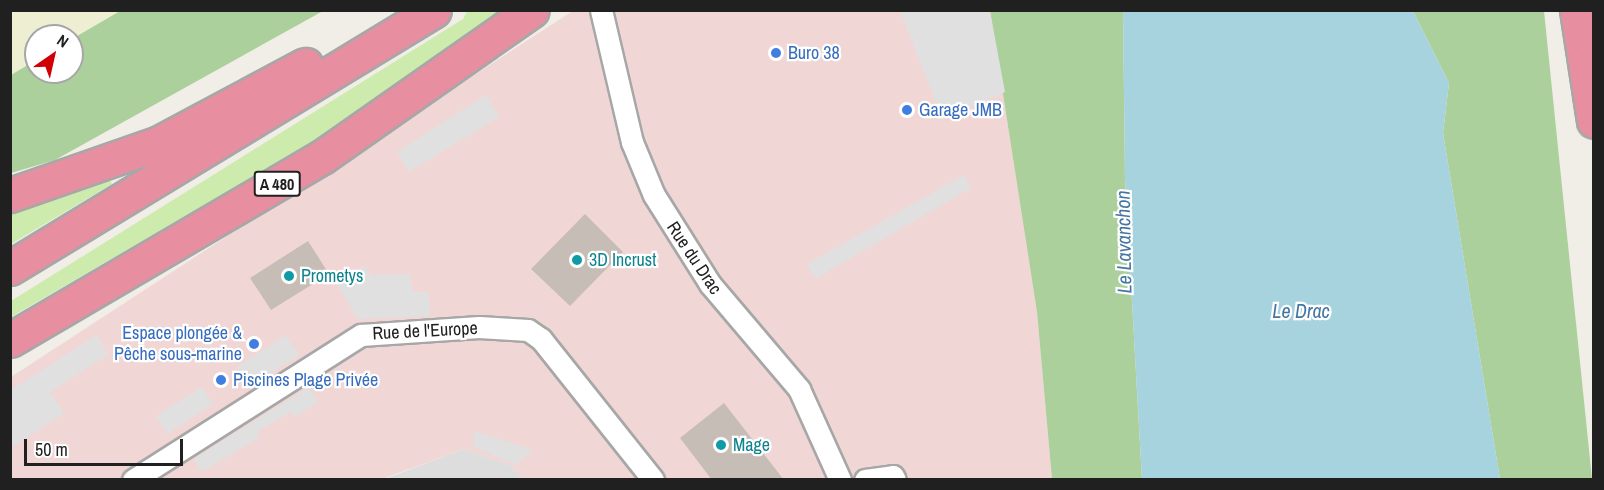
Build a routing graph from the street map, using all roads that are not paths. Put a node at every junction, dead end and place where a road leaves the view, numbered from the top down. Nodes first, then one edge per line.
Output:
1 (532, 10) edge
2 (601, 10) edge
3 (1577, 10) edge
4 (426, 15) edge
5 (1593, 121) edge
6 (10, 195) edge
7 (10, 268) edge
8 (10, 340) edge
9 (133, 480) edge
10 (653, 480) edge
11 (840, 480) edge
12 (865, 480) edge
13 (895, 480) edge

1 - 8 highway, A 480
2 - 11 street, Rue du Drac
3 - 5 highway
4 - 6 highway
4 - 7 highway
9 - 10 street, Rue de l'Europe
12 - 13 street

